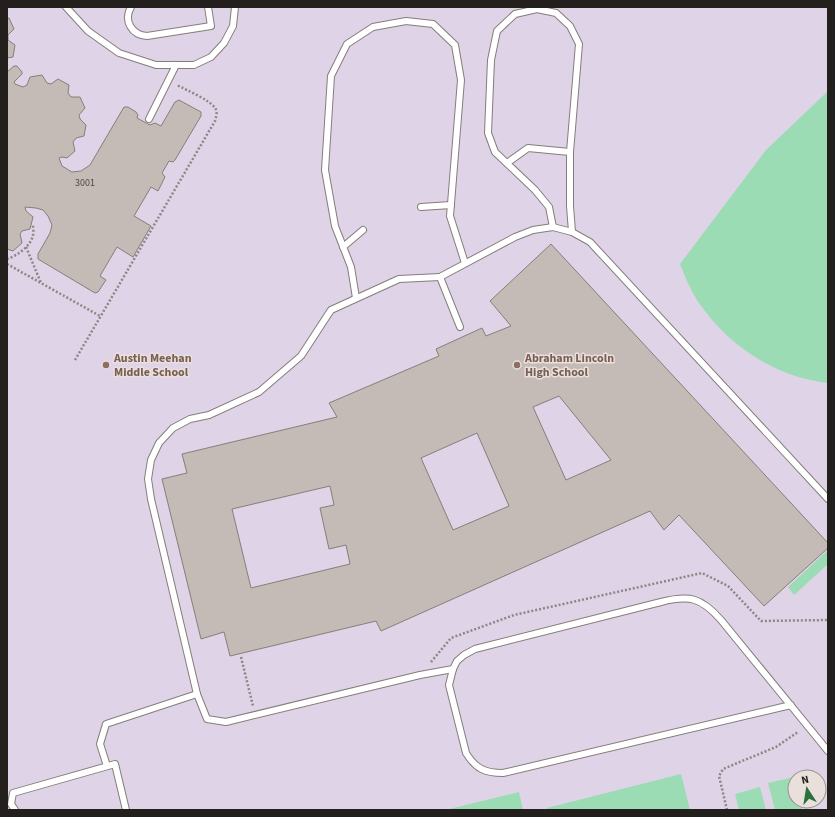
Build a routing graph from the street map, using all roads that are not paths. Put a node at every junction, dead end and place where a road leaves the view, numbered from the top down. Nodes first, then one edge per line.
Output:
1 (66, 7) edge
2 (130, 7) edge
3 (208, 7) edge
4 (235, 7) edge
5 (176, 65) junction
6 (149, 119) dead end
7 (570, 152) junction
8 (507, 163) junction
9 (451, 205) junction
10 (421, 207) dead end
11 (553, 227) junction
12 (363, 230) dead end
13 (572, 232) junction
14 (343, 247) junction
15 (465, 264) junction
16 (440, 277) junction
17 (356, 298) junction
18 (460, 327) dead end
19 (828, 499) edge
20 (453, 669) junction
21 (197, 694) junction
22 (791, 705) junction
23 (828, 751) edge
24 (107, 766) junction
25 (15, 810) edge
26 (126, 810) edge

1 - 5 lane
2 - 3 lane
4 - 5 lane
5 - 6 lane
7 - 8 lane
7 - 8 lane
7 - 13 lane
8 - 11 lane
9 - 10 lane
9 - 14 lane
9 - 15 lane
11 - 13 lane
11 - 15 lane
12 - 14 lane
13 - 19 lane
14 - 17 lane
15 - 16 lane
16 - 17 lane
16 - 18 lane
17 - 21 lane
20 - 21 lane
20 - 22 lane
20 - 22 lane
21 - 24 lane
22 - 23 lane
24 - 25 lane
24 - 26 lane

